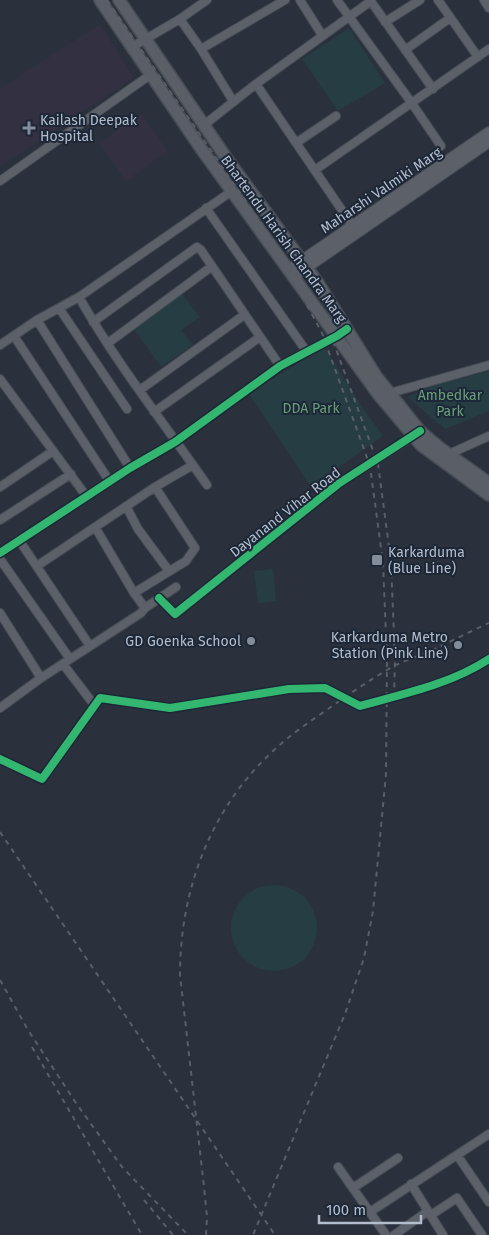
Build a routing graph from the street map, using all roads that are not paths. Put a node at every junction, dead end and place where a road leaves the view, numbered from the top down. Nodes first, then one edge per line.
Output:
1 (100, 0) edge
2 (119, 0) edge
3 (207, 0) edge
4 (285, 0) edge
5 (300, 0) edge
6 (337, 0) edge
7 (420, 0) edge
8 (438, 0) edge
9 (484, 0) edge
10 (370, 1) edge
11 (489, 8) edge
12 (349, 17) junction
13 (450, 18) junction
14 (180, 19) junction
15 (385, 22) junction
16 (322, 35) junction
17 (145, 38) junction
18 (132, 47) junction
19 (201, 49) junction
20 (489, 49) edge
21 (405, 50) junction
22 (478, 58) junction
23 (150, 75) junction
24 (256, 84) junction
25 (432, 88) junction
26 (233, 101) junction
27 (412, 102) junction
28 (336, 116) dead end
29 (204, 125) junction
30 (489, 132) edge
31 (489, 142) edge
32 (296, 143) junction
33 (440, 146) dead end
34 (315, 170) junction
35 (0, 181) edge
36 (232, 191) junction
37 (206, 208) junction
38 (352, 225) junction
39 (304, 264) junction
40 (211, 267) junction
41 (291, 273) junction
42 (79, 297) junction
43 (59, 308) junction
44 (244, 315) junction
45 (37, 320) junction
46 (93, 322) junction
47 (347, 329) junction
48 (14, 336) junction
49 (336, 336) junction
50 (260, 338) junction
51 (108, 343) junction
52 (0, 345) edge
53 (307, 352) junction
54 (489, 365) edge
55 (280, 366) junction
56 (0, 379) edge
57 (140, 390) junction
58 (390, 393) junction
59 (127, 409) dead end
60 (154, 412) junction
61 (417, 434) junction
62 (489, 436) edge
63 (175, 442) junction
64 (53, 451) junction
65 (449, 454) junction
66 (193, 465) junction
67 (130, 468) junction
68 (71, 474) junction
69 (110, 482) junction
70 (489, 483) edge
71 (207, 485) dead end
72 (0, 487) edge
73 (155, 487) junction
74 (489, 495) edge
75 (87, 497) junction
76 (126, 506) junction
77 (0, 520) edge
78 (96, 527) junction
79 (18, 540) junction
80 (0, 553) edge
81 (0, 559) edge
82 (37, 566) junction
83 (169, 571) junction
84 (176, 586) dead end
85 (134, 593) junction
86 (159, 598) junction
87 (145, 608) junction
88 (0, 613) edge
89 (2, 622) edge
90 (90, 646) junction
91 (489, 660) edge
92 (66, 662) junction
93 (41, 678) junction
94 (1, 704) edge
95 (95, 706) junction
96 (0, 759) edge
97 (489, 1136) edge
98 (456, 1154) junction
99 (398, 1158) dead end
100 (338, 1167) dead end
101 (411, 1184) junction
102 (353, 1188) junction
103 (489, 1202) edge
104 (370, 1212) junction
105 (430, 1213) junction
106 (386, 1235) edge
107 (394, 1235) edge
108 (443, 1235) edge
109 (482, 1235) edge

1 - 18 main road, Bhartendu Harish Chandra Marg
2 - 17 main road, Bhartendu Harish Chandra Marg
3 - 14 street
4 - 19 street
5 - 16 street
6 - 12 street
7 - 15 street
8 - 13 street
9 - 11 street
10 - 12 street
10 - 15 street
12 - 16 street
12 - 27 street
13 - 21 street
13 - 22 street
14 - 17 street
14 - 19 street
15 - 21 street
16 - 24 street
17 - 18 street
17 - 29 main road, Bhartendu Harish Chandra Marg
18 - 23 main road, Bhartendu Harish Chandra Marg
19 - 26 street
20 - 22 street
21 - 25 street
22 - 25 street
23 - 35 street
23 - 36 main road, Bhartendu Harish Chandra Marg
24 - 26 street
24 - 32 street
25 - 27 street
26 - 29 street
27 - 33 street
27 - 34 street
28 - 32 street
29 - 39 main road, Bhartendu Harish Chandra Marg
30 - 38 street, Maharshi Valmiki Marg
31 - 39 street, Maharshi Valmiki Marg
32 - 34 street
34 - 38 street
36 - 37 street
36 - 41 main road, Bhartendu Harish Chandra Marg
37 - 42 street
37 - 53 street
38 - 39 street, Maharshi Valmiki Marg
39 - 41 street, Maharshi Valmiki Marg
39 - 47 main road, Bhartendu Harish Chandra Marg
40 - 44 street
40 - 46 street
40 - 51 street
41 - 49 main road, Bhartendu Harish Chandra Marg
42 - 43 street
42 - 46 street
43 - 45 street
43 - 59 street
44 - 50 street
44 - 57 street
45 - 48 street
45 - 67 street
46 - 51 street
47 - 49 street
47 - 58 main road, Bhartendu Harish Chandra Marg
48 - 52 street
48 - 69 street
49 - 53 street
49 - 61 main road, Bhartendu Harish Chandra Marg
50 - 55 street
50 - 60 street
51 - 57 street
53 - 55 street
54 - 58 street
55 - 63 street
56 - 64 street
57 - 60 street
58 - 61 main road, Bhartendu Harish Chandra Marg
60 - 63 street
61 - 65 main road, Bhartendu Harish Chandra Marg
61 - 74 main road, Bhartendu Harish Chandra Marg
61 - 86 street, Dayanand Vihar Road
62 - 65 street
63 - 66 street
63 - 67 street
64 - 68 street
64 - 72 street
65 - 70 main road, Bhartendu Harish Chandra Marg
66 - 71 street
66 - 73 street
67 - 69 street
68 - 75 street
68 - 77 street
69 - 75 street
73 - 76 street
73 - 83 street
75 - 79 street
76 - 78 street
76 - 83 street
78 - 82 street
78 - 85 street
79 - 80 street
79 - 82 street
81 - 92 street
82 - 90 street
83 - 85 street
84 - 86 street
85 - 87 street
86 - 87 street
87 - 90 street
88 - 89 street
89 - 93 street
90 - 92 street
91 - 95 street
92 - 93 street
92 - 95 street
93 - 94 street
95 - 96 street
97 - 98 street
98 - 101 street
98 - 103 street
99 - 102 street
100 - 102 street
101 - 104 street
101 - 105 street
102 - 104 street
104 - 106 street
105 - 107 street
105 - 108 street
105 - 109 street

